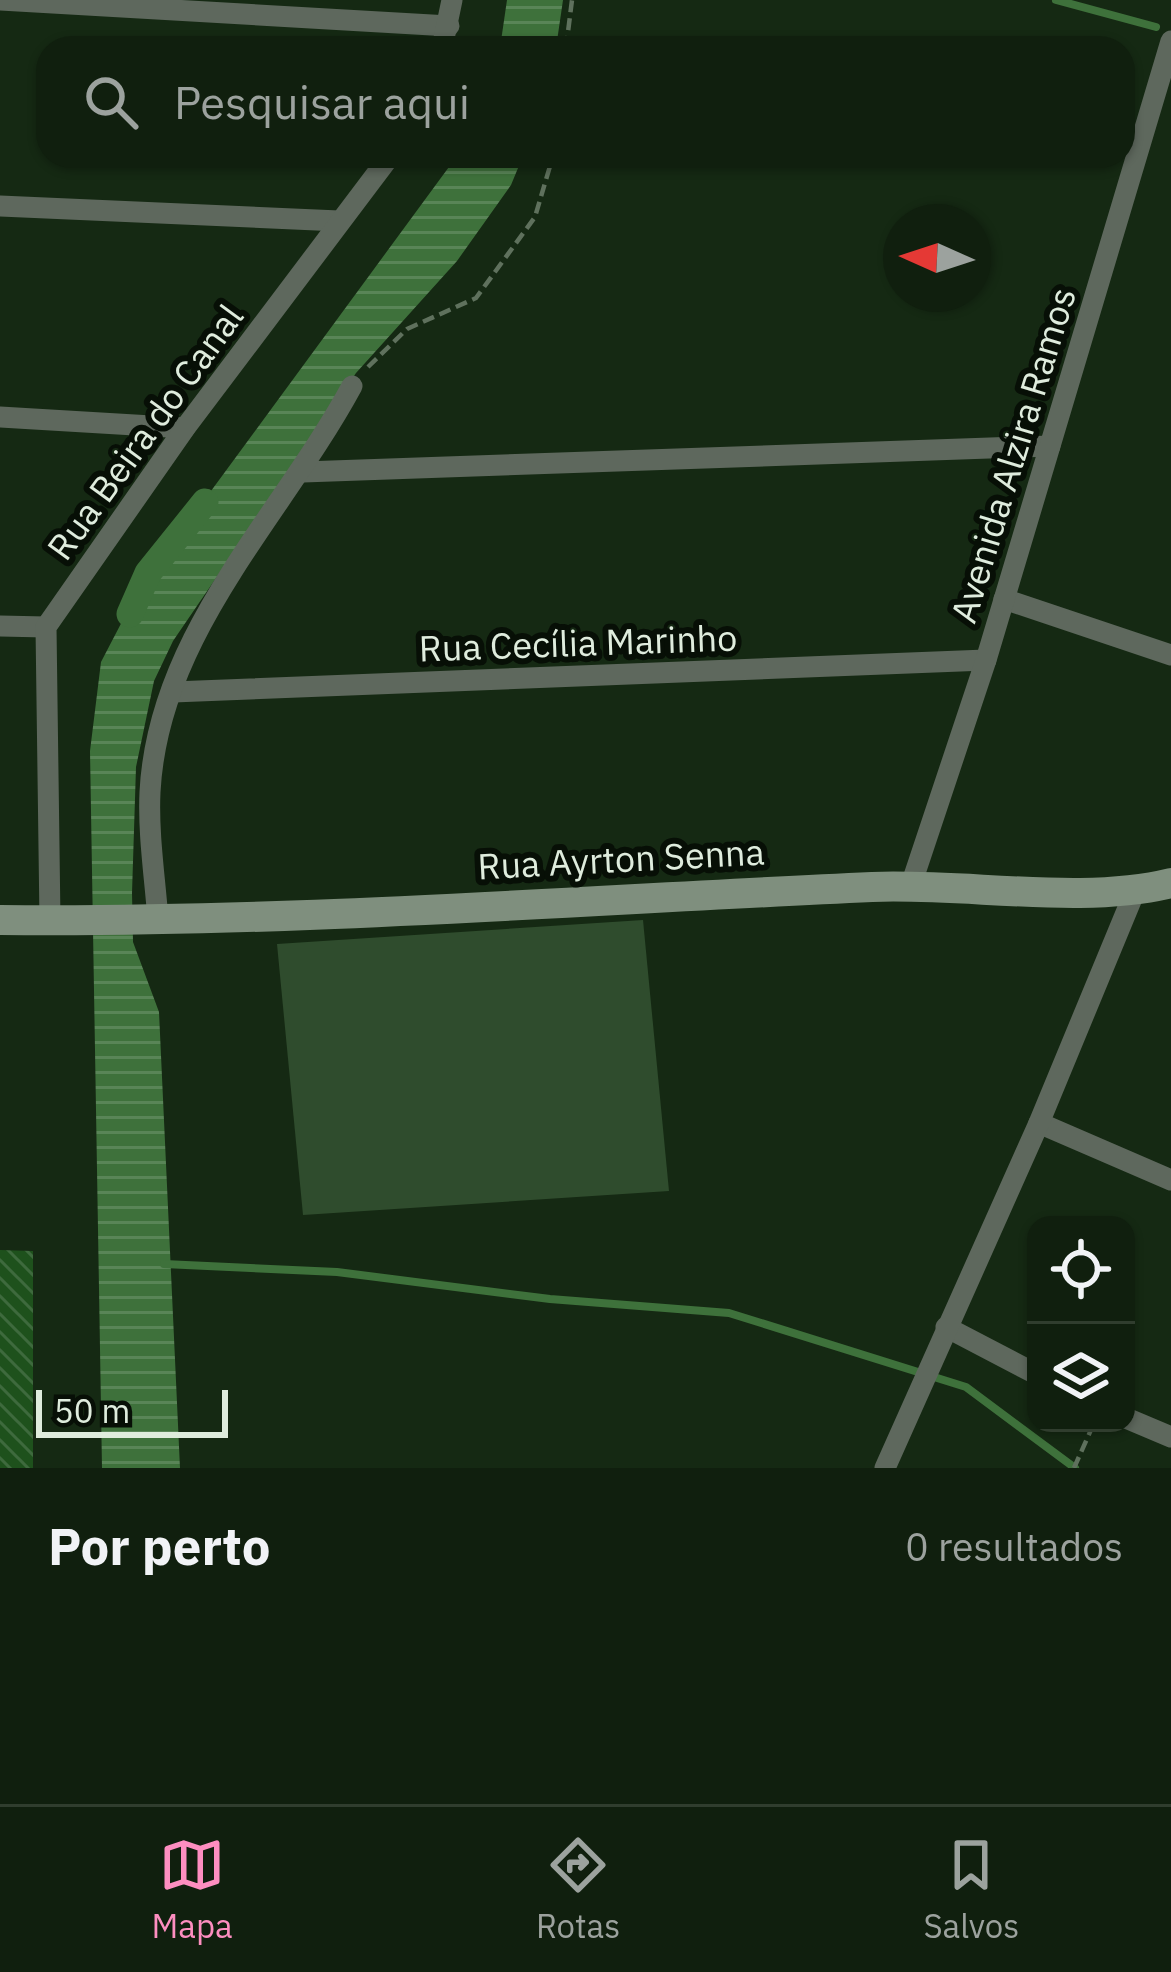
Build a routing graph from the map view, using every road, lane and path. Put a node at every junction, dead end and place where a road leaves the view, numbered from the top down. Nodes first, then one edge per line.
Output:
1 (0, 0) edge
2 (452, 0) edge
3 (572, 0) edge
4 (449, 26) junction
5 (446, 36) edge
6 (568, 36) edge
7 (1171, 40) edge
8 (1135, 161) edge
9 (381, 168) edge
10 (549, 168) edge
11 (1133, 168) edge
12 (0, 206) edge
13 (339, 221) junction
14 (352, 386) joint
15 (0, 416) edge
16 (185, 428) junction
17 (1050, 446) junction
18 (303, 472) junction
19 (1004, 599) junction
20 (0, 626) edge
21 (46, 627) junction
22 (1171, 655) edge
23 (986, 660) junction
24 (173, 692) junction
25 (911, 886) junction
26 (1156, 890) edge
27 (29, 918) edge
28 (149, 921) junction
29 (1039, 1124) junction
30 (1171, 1180) edge
31 (946, 1327) junction
32 (1027, 1369) edge
33 (1135, 1422) edge
34 (1090, 1432) edge
35 (1171, 1437) edge
36 (884, 1468) edge
37 (1074, 1468) edge

1 - 4 street
2 - 4 street
3 - 6 path
4 - 5 street
7 - 8 street, Avenida Alzira Ramos
9 - 13 street, Rua Beira do Canal
10 - 14 path
11 - 17 street, Avenida Alzira Ramos
12 - 13 street
13 - 16 street, Rua Beira do Canal
14 - 18 street
15 - 16 street
16 - 21 street, Rua Beira do Canal
17 - 18 street
17 - 19 street, Avenida Alzira Ramos
18 - 24 street
19 - 22 street
19 - 23 street, Avenida Alzira Ramos
20 - 21 street
21 - 27 street
23 - 24 street, Rua Cecília Marinho
23 - 25 street, Avenida Alzira Ramos
24 - 28 street
25 - 26 main road, Rua Ayrton Senna
25 - 28 main road, Rua Ayrton Senna
26 - 29 street
27 - 28 main road, Rua Ayrton Senna
29 - 30 street
29 - 31 street
31 - 32 street
31 - 36 street
33 - 35 street
34 - 37 path

